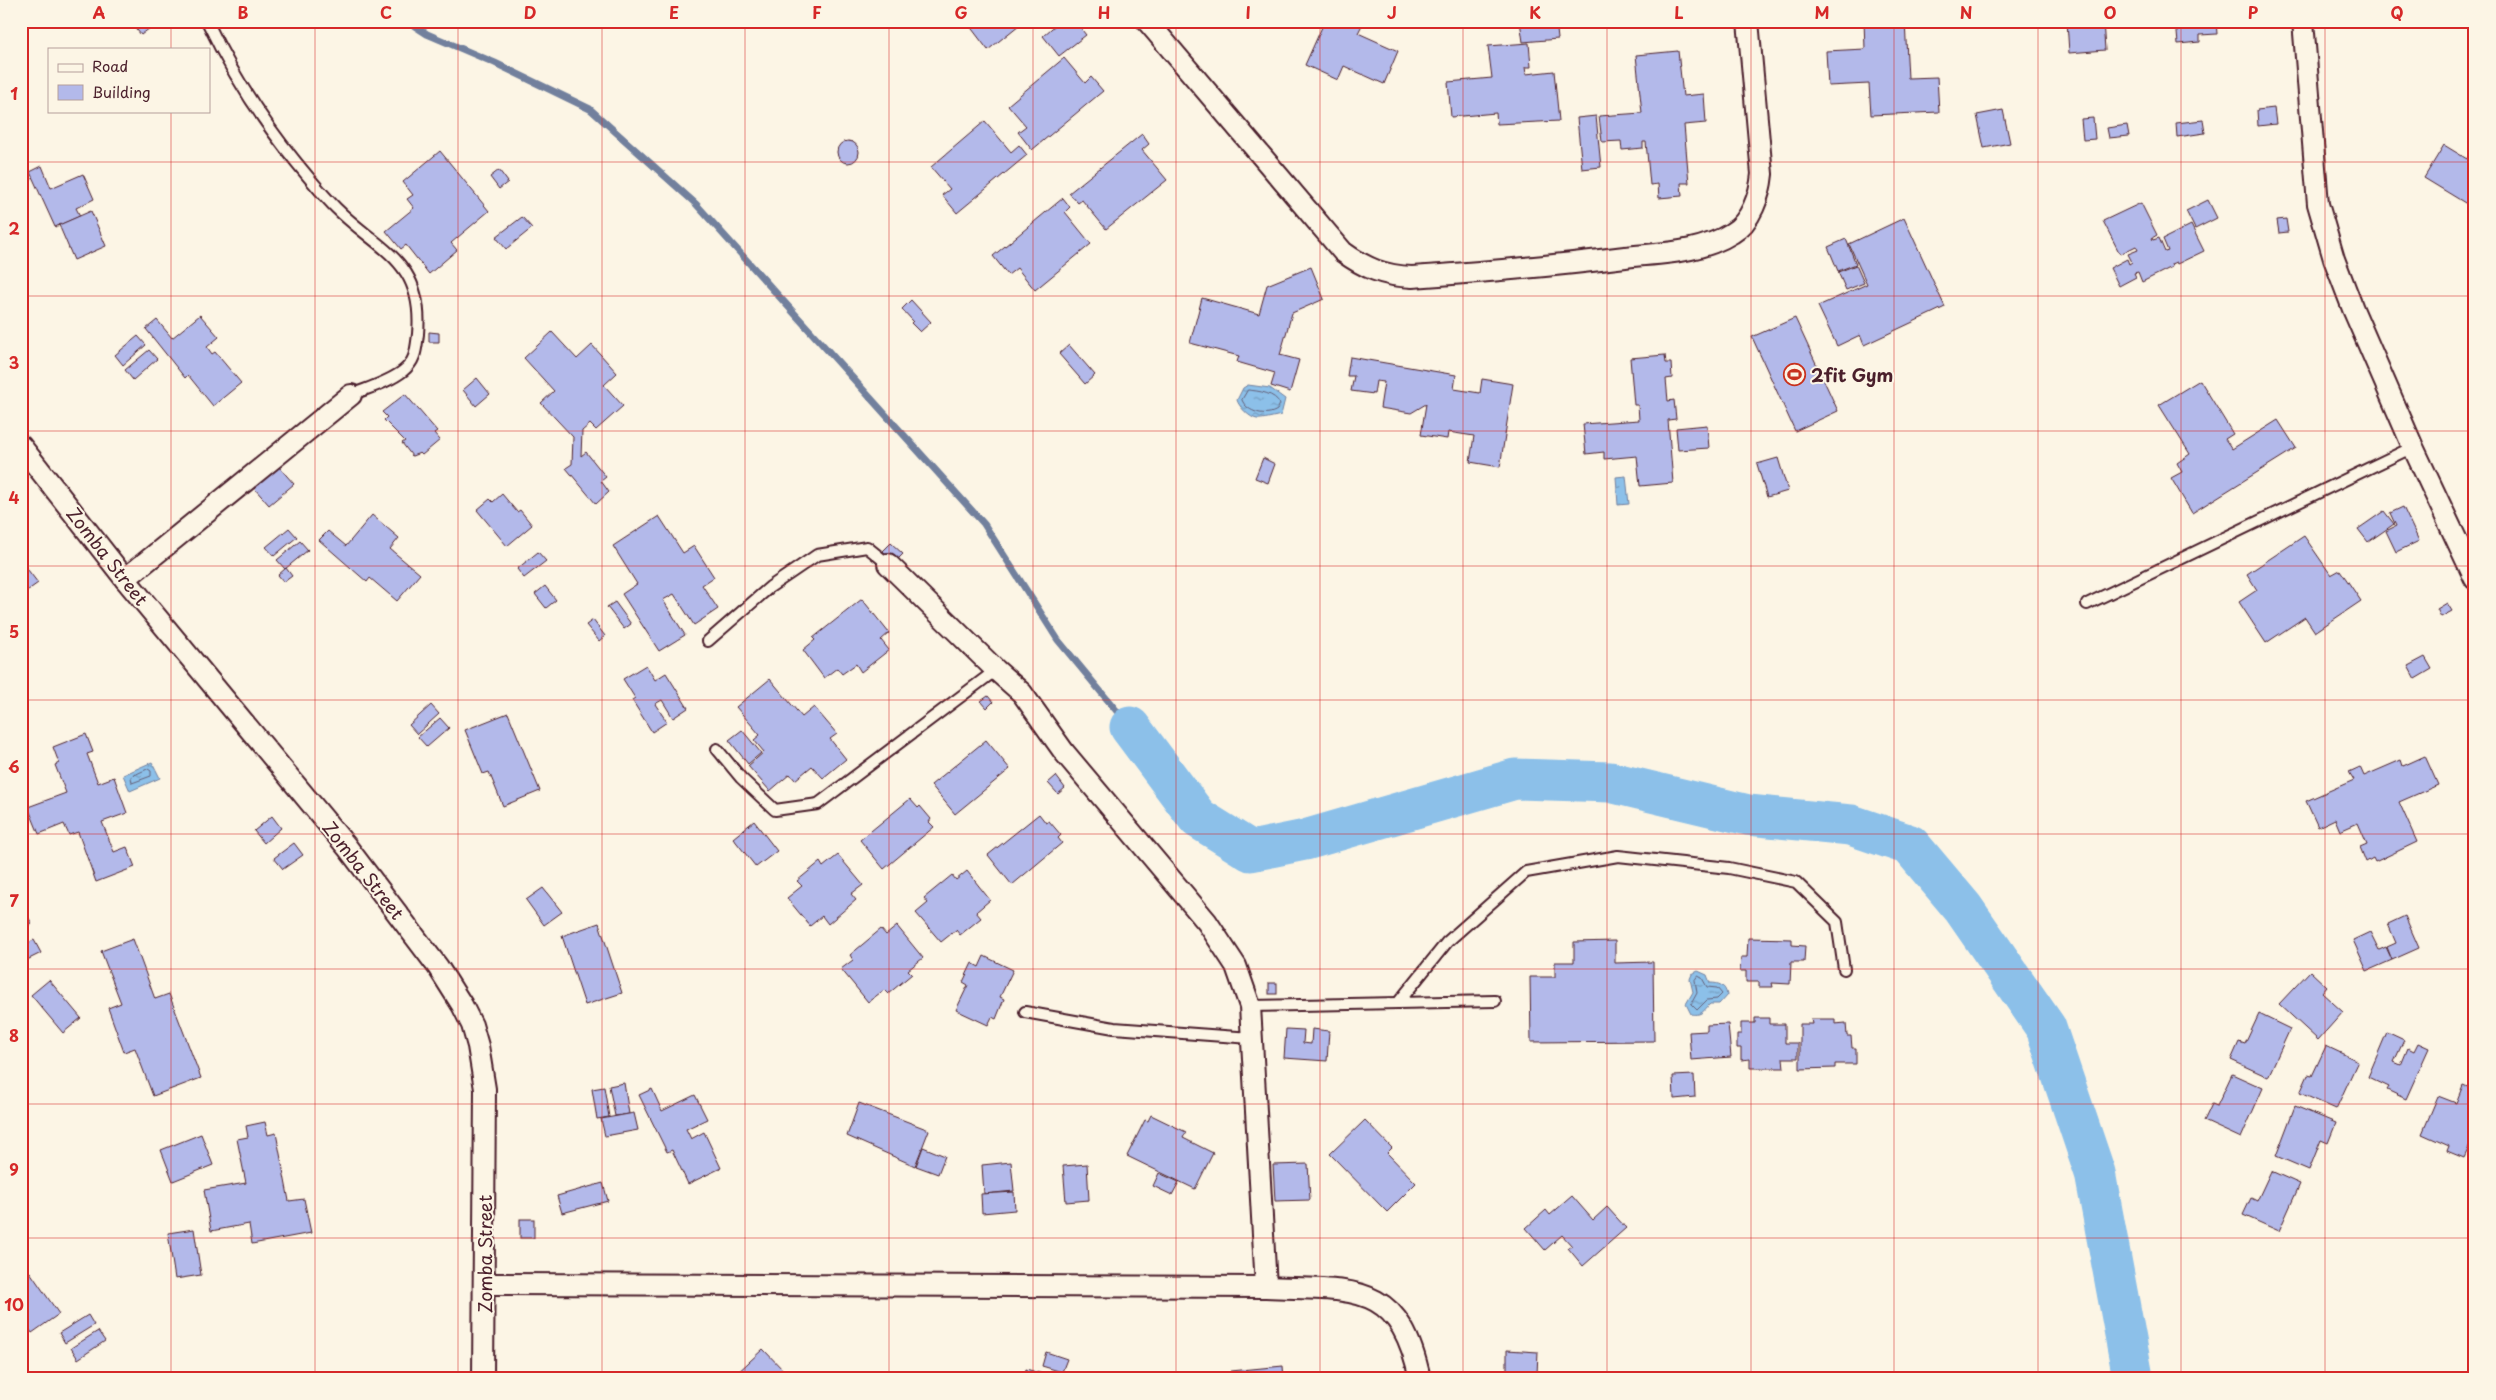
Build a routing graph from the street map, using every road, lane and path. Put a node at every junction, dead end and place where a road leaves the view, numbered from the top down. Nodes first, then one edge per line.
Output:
1 (207, 21) edge
2 (1147, 21) edge
3 (1748, 21) edge
4 (2303, 21) edge
5 (351, 395) joint
6 (21, 446) edge
7 (2413, 447) junction
8 (888, 564) joint
9 (2475, 578) edge
10 (125, 579) junction
11 (2087, 604) dead end
12 (708, 641) dead end
13 (996, 670) junction
14 (726, 759) dead end
15 (1844, 969) dead end
16 (1495, 1001) dead end
17 (1398, 1003) junction
18 (1250, 1006) junction
19 (1025, 1012) dead end
20 (1251, 1038) junction
21 (484, 1284) junction
22 (1266, 1287) junction
23 (483, 1379) edge
24 (1420, 1379) edge

1 - 5 lane
2 - 3 street
4 - 7 street
5 - 10 street
6 - 10 street, Zomba Street
7 - 9 street
7 - 11 lane
8 - 12 lane
8 - 13 street
10 - 21 street, Zomba Street
13 - 14 lane
13 - 18 street
15 - 17 lane
16 - 17 lane
17 - 18 lane
18 - 20 street
19 - 20 lane
20 - 22 street
21 - 22 street
21 - 23 street, Zomba Street
22 - 24 street

